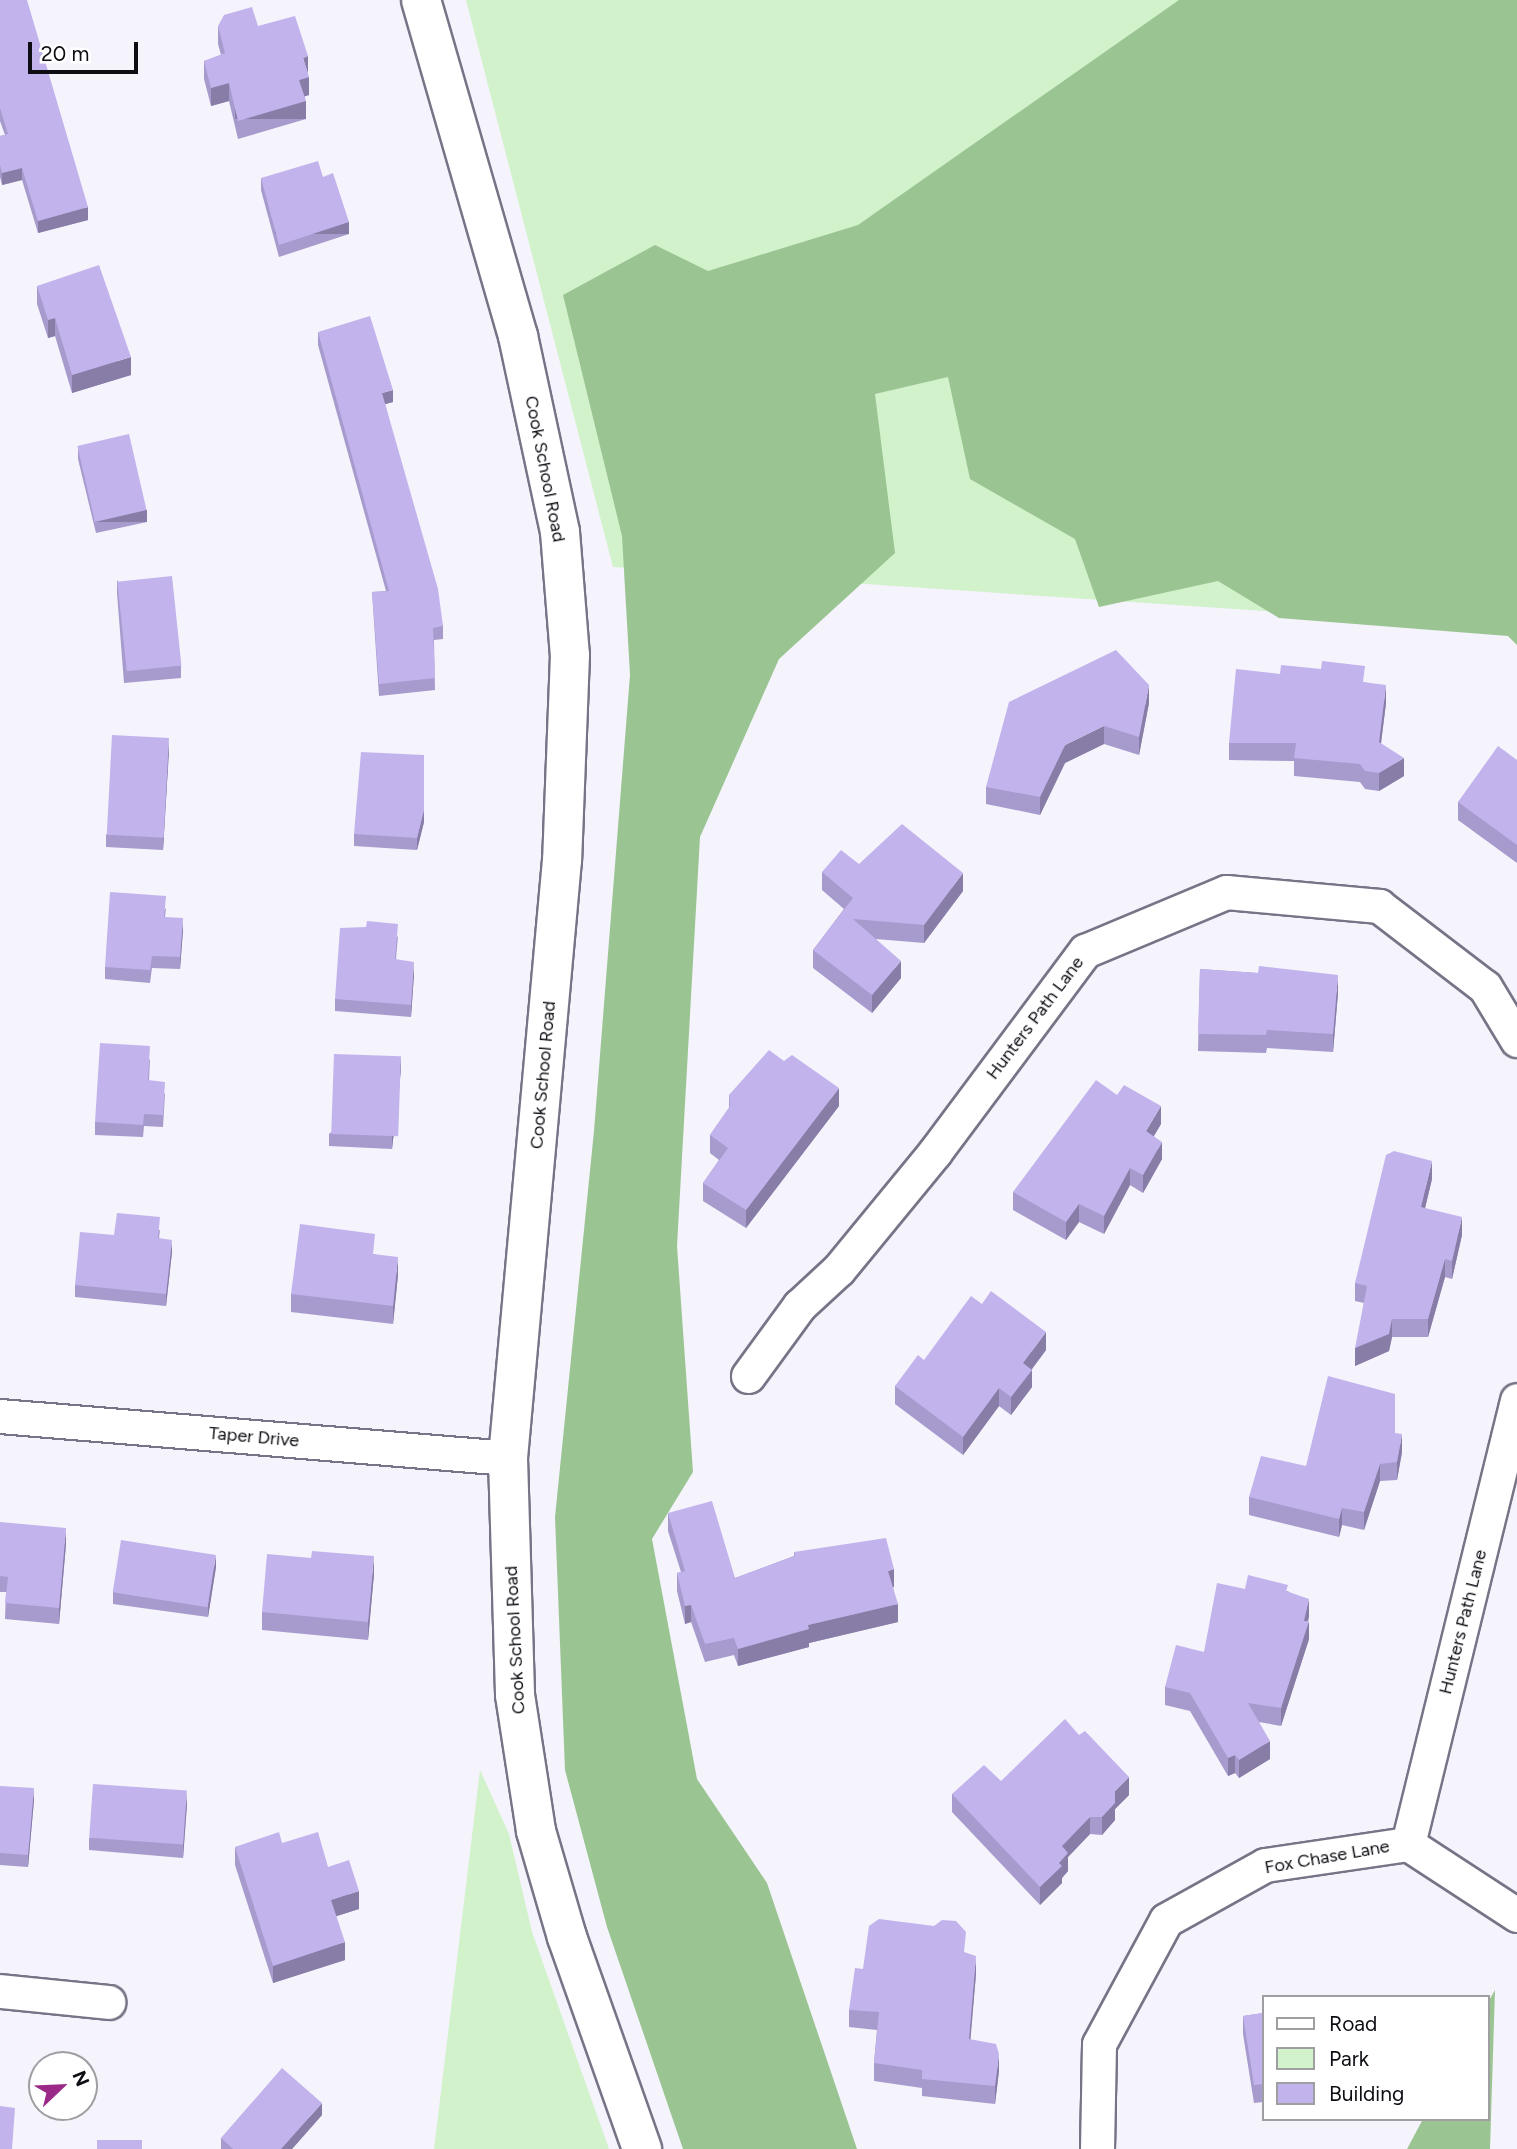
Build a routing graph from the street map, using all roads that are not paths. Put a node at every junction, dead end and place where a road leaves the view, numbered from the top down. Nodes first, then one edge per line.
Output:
1 (421, 0) edge
2 (1517, 1040) edge
3 (748, 1376) dead end
4 (1517, 1400) edge
5 (0, 1416) edge
6 (508, 1458) junction
7 (1408, 1844) junction
8 (1517, 1915) edge
9 (0, 1990) edge
10 (108, 2002) dead end
11 (642, 2149) edge
12 (1097, 2149) edge

1 - 6 street, Cook School Road
2 - 3 street, Hunters Path Lane
4 - 7 street, Hunters Path Lane
5 - 6 street, Taper Drive
6 - 11 street, Cook School Road
7 - 8 street, Fox Chase Lane
7 - 12 street, Fox Chase Lane
9 - 10 street

